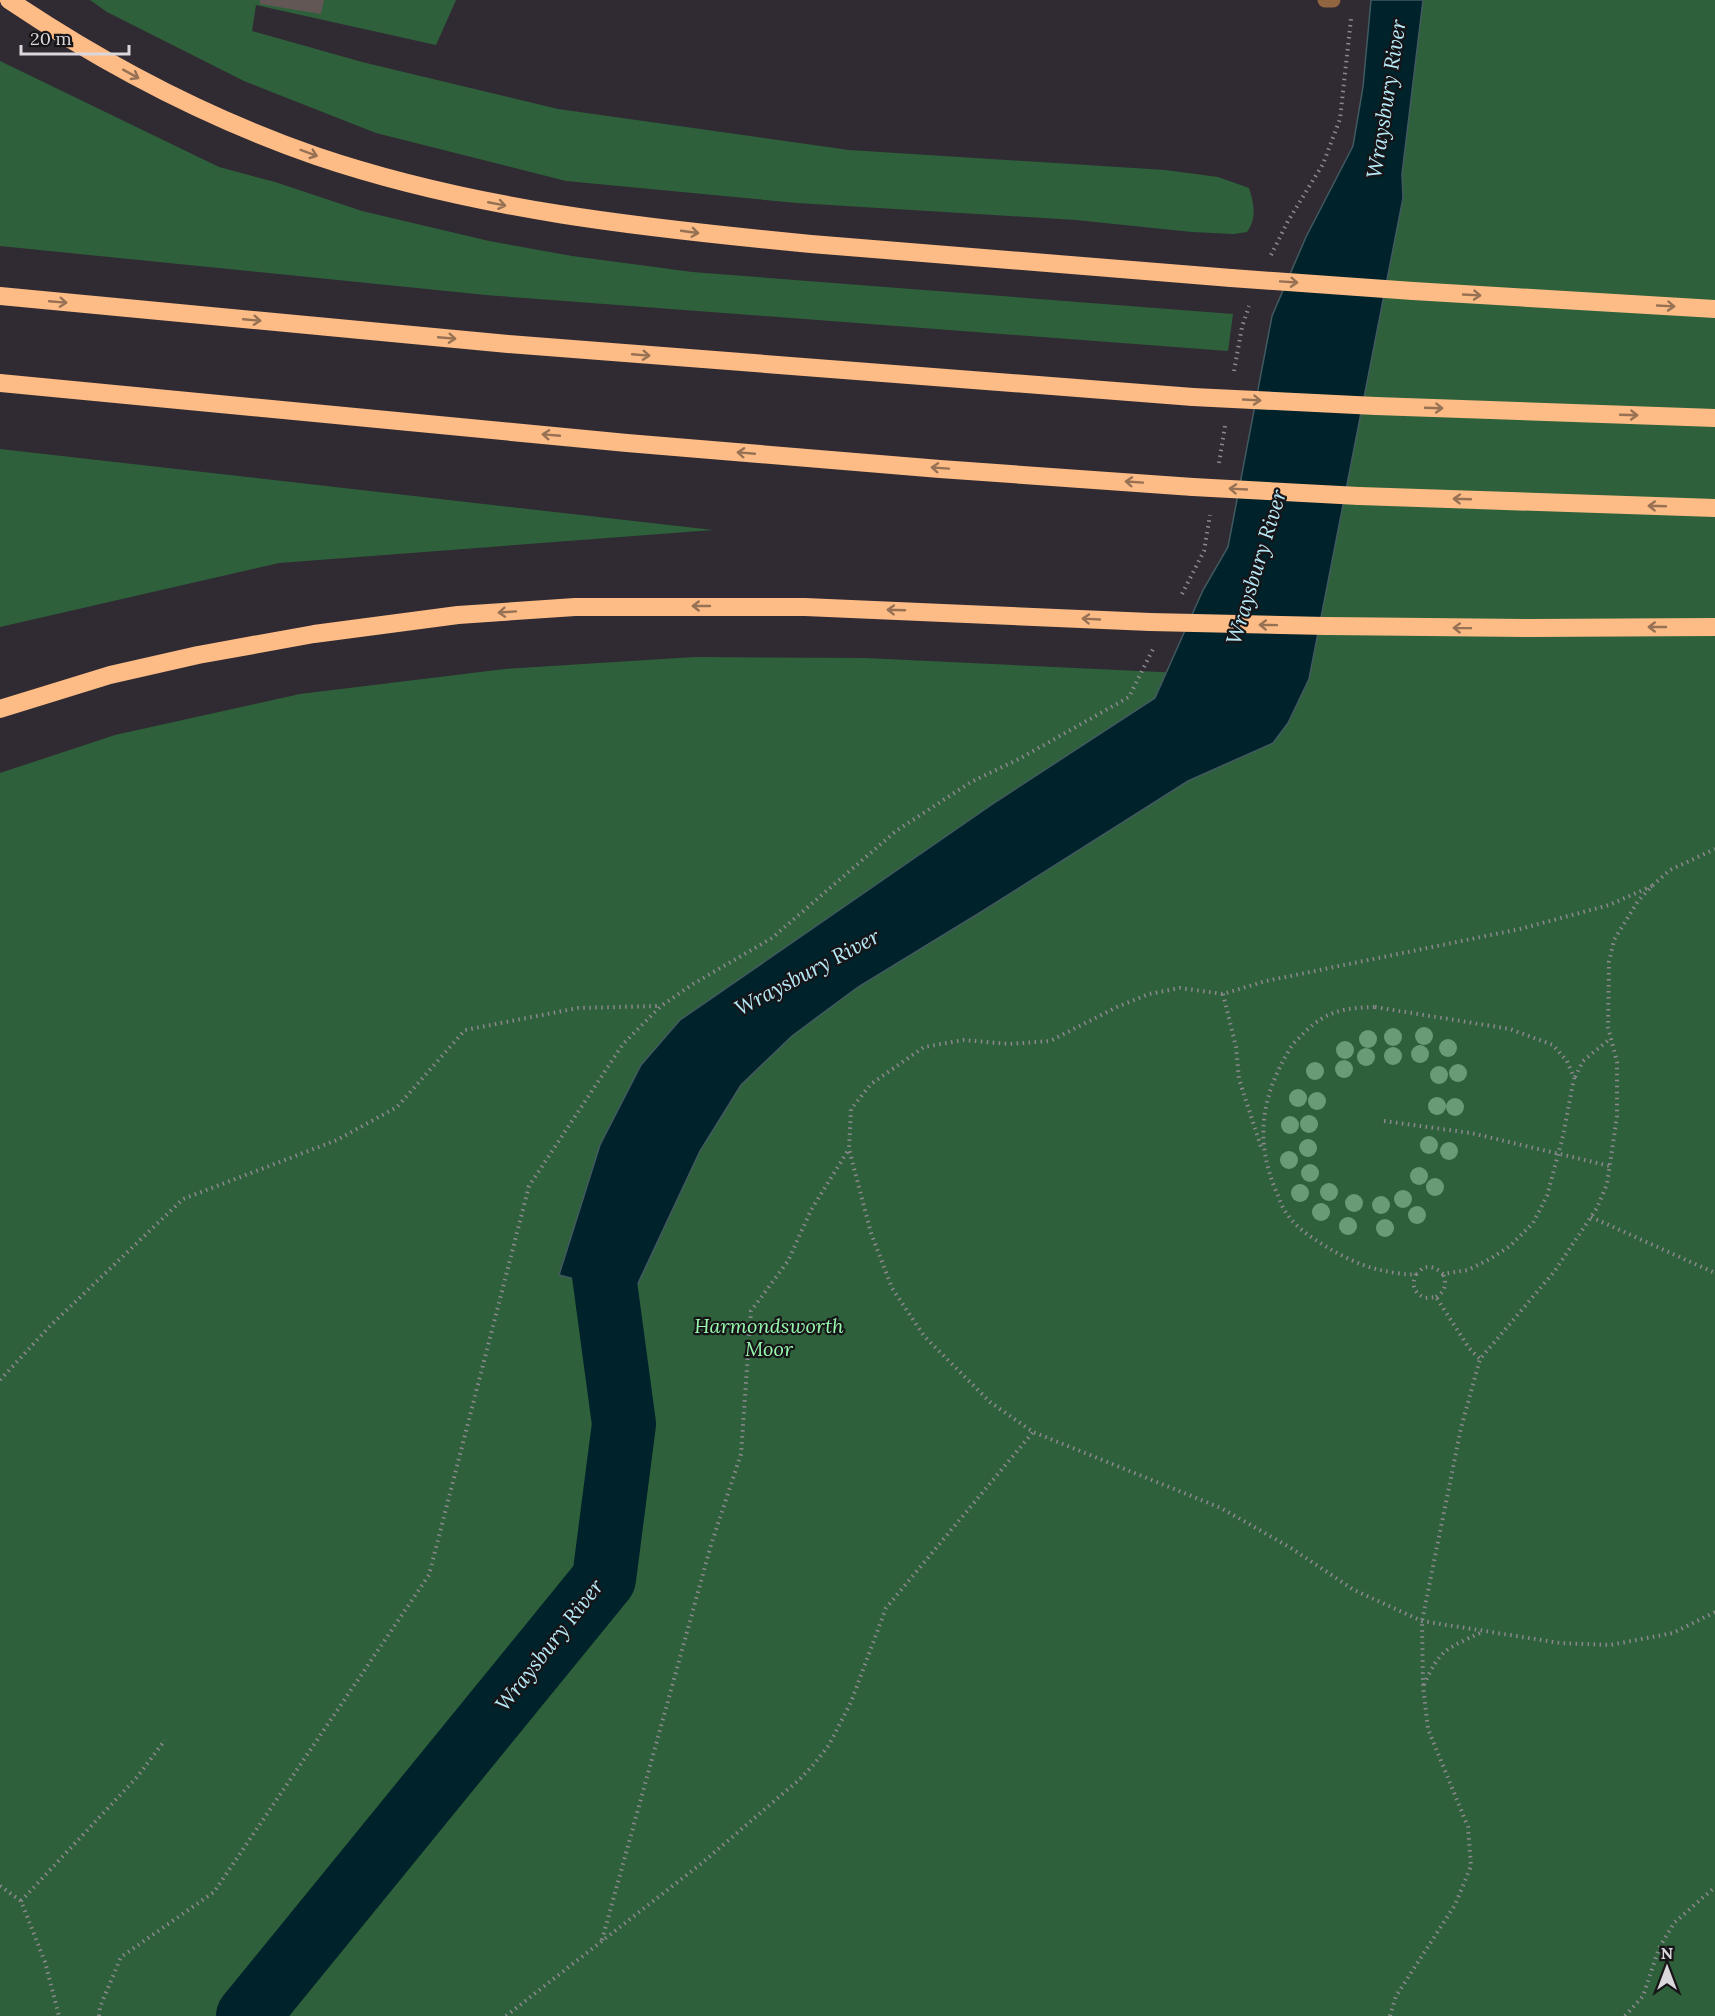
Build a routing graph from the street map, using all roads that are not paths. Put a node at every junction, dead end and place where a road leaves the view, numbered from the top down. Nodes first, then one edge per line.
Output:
1 (9, 0) edge
2 (1325, 0) edge
3 (1333, 0) edge
4 (0, 296) edge
5 (1715, 309) edge
6 (0, 382) edge
7 (1715, 418) edge
8 (1715, 508) edge
9 (1715, 627) edge
10 (0, 709) edge

1 -> 5 highway, bridge
2 - 3 lane
4 -> 7 highway, bridge
8 -> 6 highway, bridge
9 -> 10 highway, bridge

